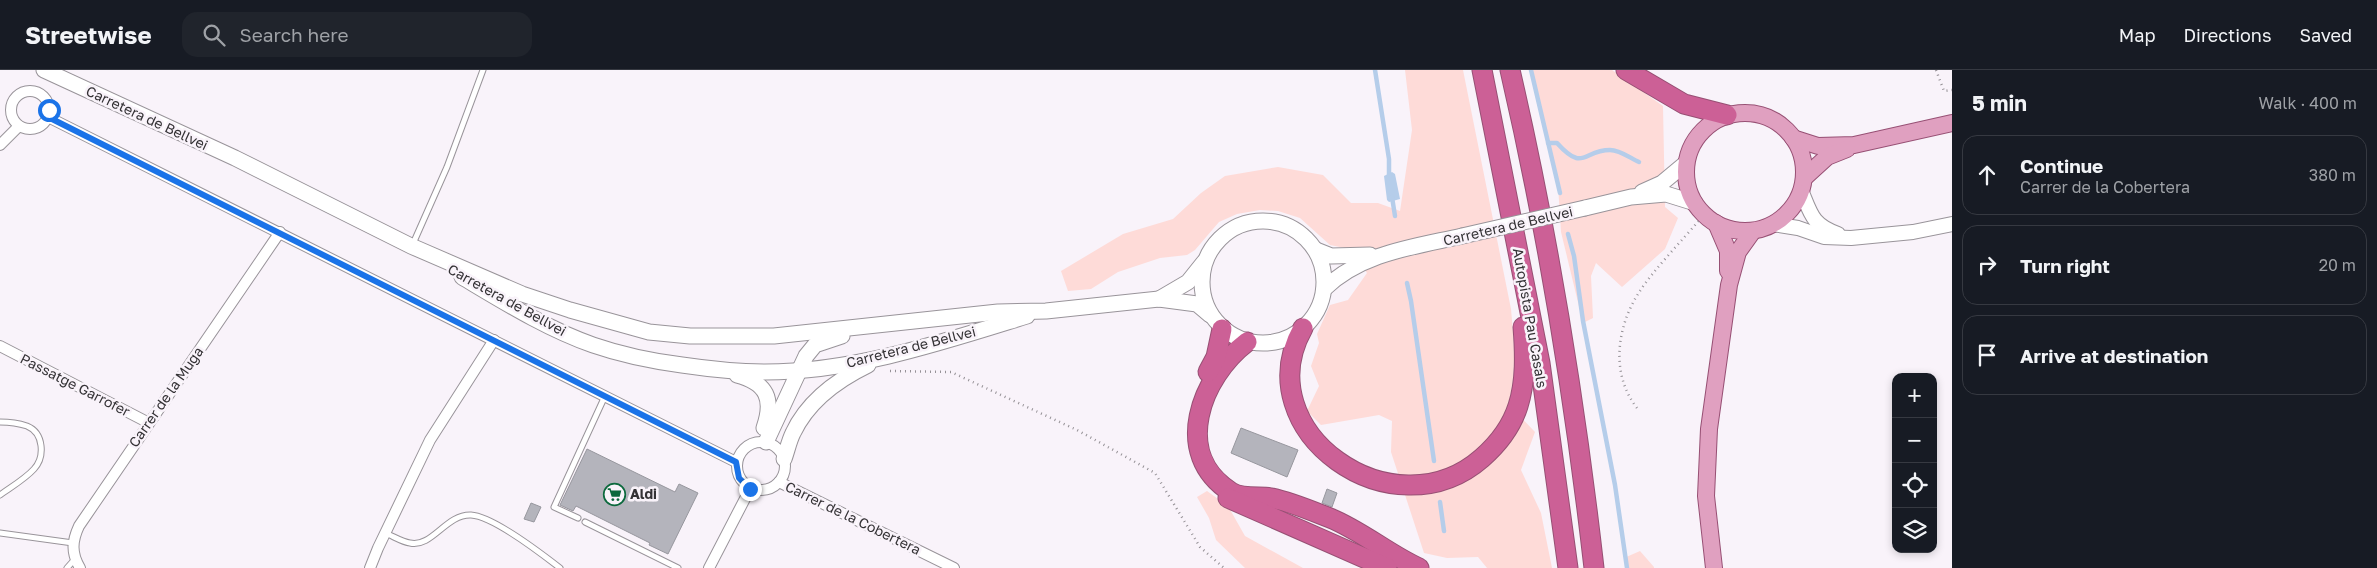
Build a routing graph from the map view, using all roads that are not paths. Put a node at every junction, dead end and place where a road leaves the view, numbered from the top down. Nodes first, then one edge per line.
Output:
1 (44, 70) edge
2 (483, 70) edge
3 (1482, 70) edge
4 (1510, 70) edge
5 (1626, 70) edge
6 (1727, 115) junction
7 (48, 117) junction
8 (1952, 123) edge
9 (18, 126) junction
10 (1794, 138) junction
11 (0, 145) edge
12 (1854, 145) junction
13 (1686, 163) junction
14 (1802, 184) junction
15 (1631, 197) junction
16 (1705, 214) junction
17 (1773, 224) junction
18 (1952, 224) edge
19 (1753, 231) junction
20 (280, 232) junction
21 (1851, 238) junction
22 (412, 246) junction
23 (1316, 250) junction
24 (1384, 254) junction
25 (1204, 262) junction
26 (1729, 285) junction
27 (1324, 288) junction
28 (1527, 294) junction
29 (1159, 298) junction
30 (1046, 311) junction
31 (1210, 314) junction
32 (917, 321) junction
33 (1303, 328) junction
34 (1222, 329) junction
35 (494, 340) junction
36 (1247, 342) junction
37 (0, 346) edge
38 (886, 364) junction
39 (706, 368) junction
40 (800, 369) junction
41 (605, 396) junction
42 (0, 422) edge
43 (149, 423) junction
44 (761, 442) junction
45 (784, 459) junction
46 (736, 462) junction
47 (780, 482) junction
48 (750, 489) junction
49 (0, 495) edge
50 (578, 518) dead end
51 (585, 522) dead end
52 (0, 533) edge
53 (385, 533) junction
54 (73, 543) junction
55 (78, 564) edge
56 (66, 568) edge
57 (370, 568) edge
58 (560, 568) edge
59 (678, 568) edge
60 (709, 568) edge
61 (954, 568) edge
62 (1387, 568) edge
63 (1419, 568) edge
64 (1568, 568) edge
65 (1594, 568) edge
66 (1714, 568) edge

1 - 22 main road, Carretera de Bellvei
2 - 22 lane
3 - 28 highway, Autopista Pau Casals
4 - 65 highway, Autopista Pau Casals
5 - 6 highway
6 - 10 main road
6 - 13 main road
7 - 9 street
7 - 9 street
7 - 20 street
8 - 12 main road
9 - 11 street
10 - 12 main road
10 - 14 main road
12 - 14 main road
13 - 15 main road, Carretera de Bellvei
13 - 16 main road
14 - 17 main road
14 - 21 street
15 - 16 main road, Carretera de Bellvei
15 - 24 main road, Carretera de Bellvei, bridge
16 - 19 main road
16 - 26 main road
17 - 19 main road
17 - 21 street
18 - 21 street
19 - 26 main road
20 - 35 street
20 - 43 street, Carrer de la Muga
22 - 32 main road, Carretera de Bellvei
22 - 39 main road, Carretera de Bellvei
23 - 24 main road, Carretera de Bellvei
23 - 25 main road
23 - 27 main road
24 - 27 main road, Carretera de Bellvei
25 - 29 main road, Carretera de Bellvei
25 - 31 main road
26 - 66 main road
27 - 33 main road
28 - 33 highway
28 - 64 highway, Autopista Pau Casals
29 - 30 main road, Carretera de Bellvei
29 - 31 main road, Carretera de Bellvei
30 - 32 main road, Carretera de Bellvei
30 - 38 main road, Carretera de Bellvei
31 - 34 main road
32 - 40 main road
33 - 36 main road
34 - 36 main road
34 - 62 highway
35 - 41 street
35 - 53 street
36 - 63 highway
37 - 43 street, Passatge Garrofer
38 - 40 main road, Carretera de Bellvei
38 - 45 main road
39 - 40 main road, Carretera de Bellvei
39 - 44 main road
40 - 44 main road
41 - 46 street
41 - 50 lane
42 - 49 lane
43 - 54 street, Carrer de la Muga
44 - 45 street
44 - 46 street
45 - 47 street
46 - 48 street
47 - 48 street
47 - 61 street, Carrer de la Cobertera
48 - 60 street
51 - 59 lane
52 - 54 lane
53 - 57 street
53 - 58 lane
54 - 55 street
55 - 56 lane

